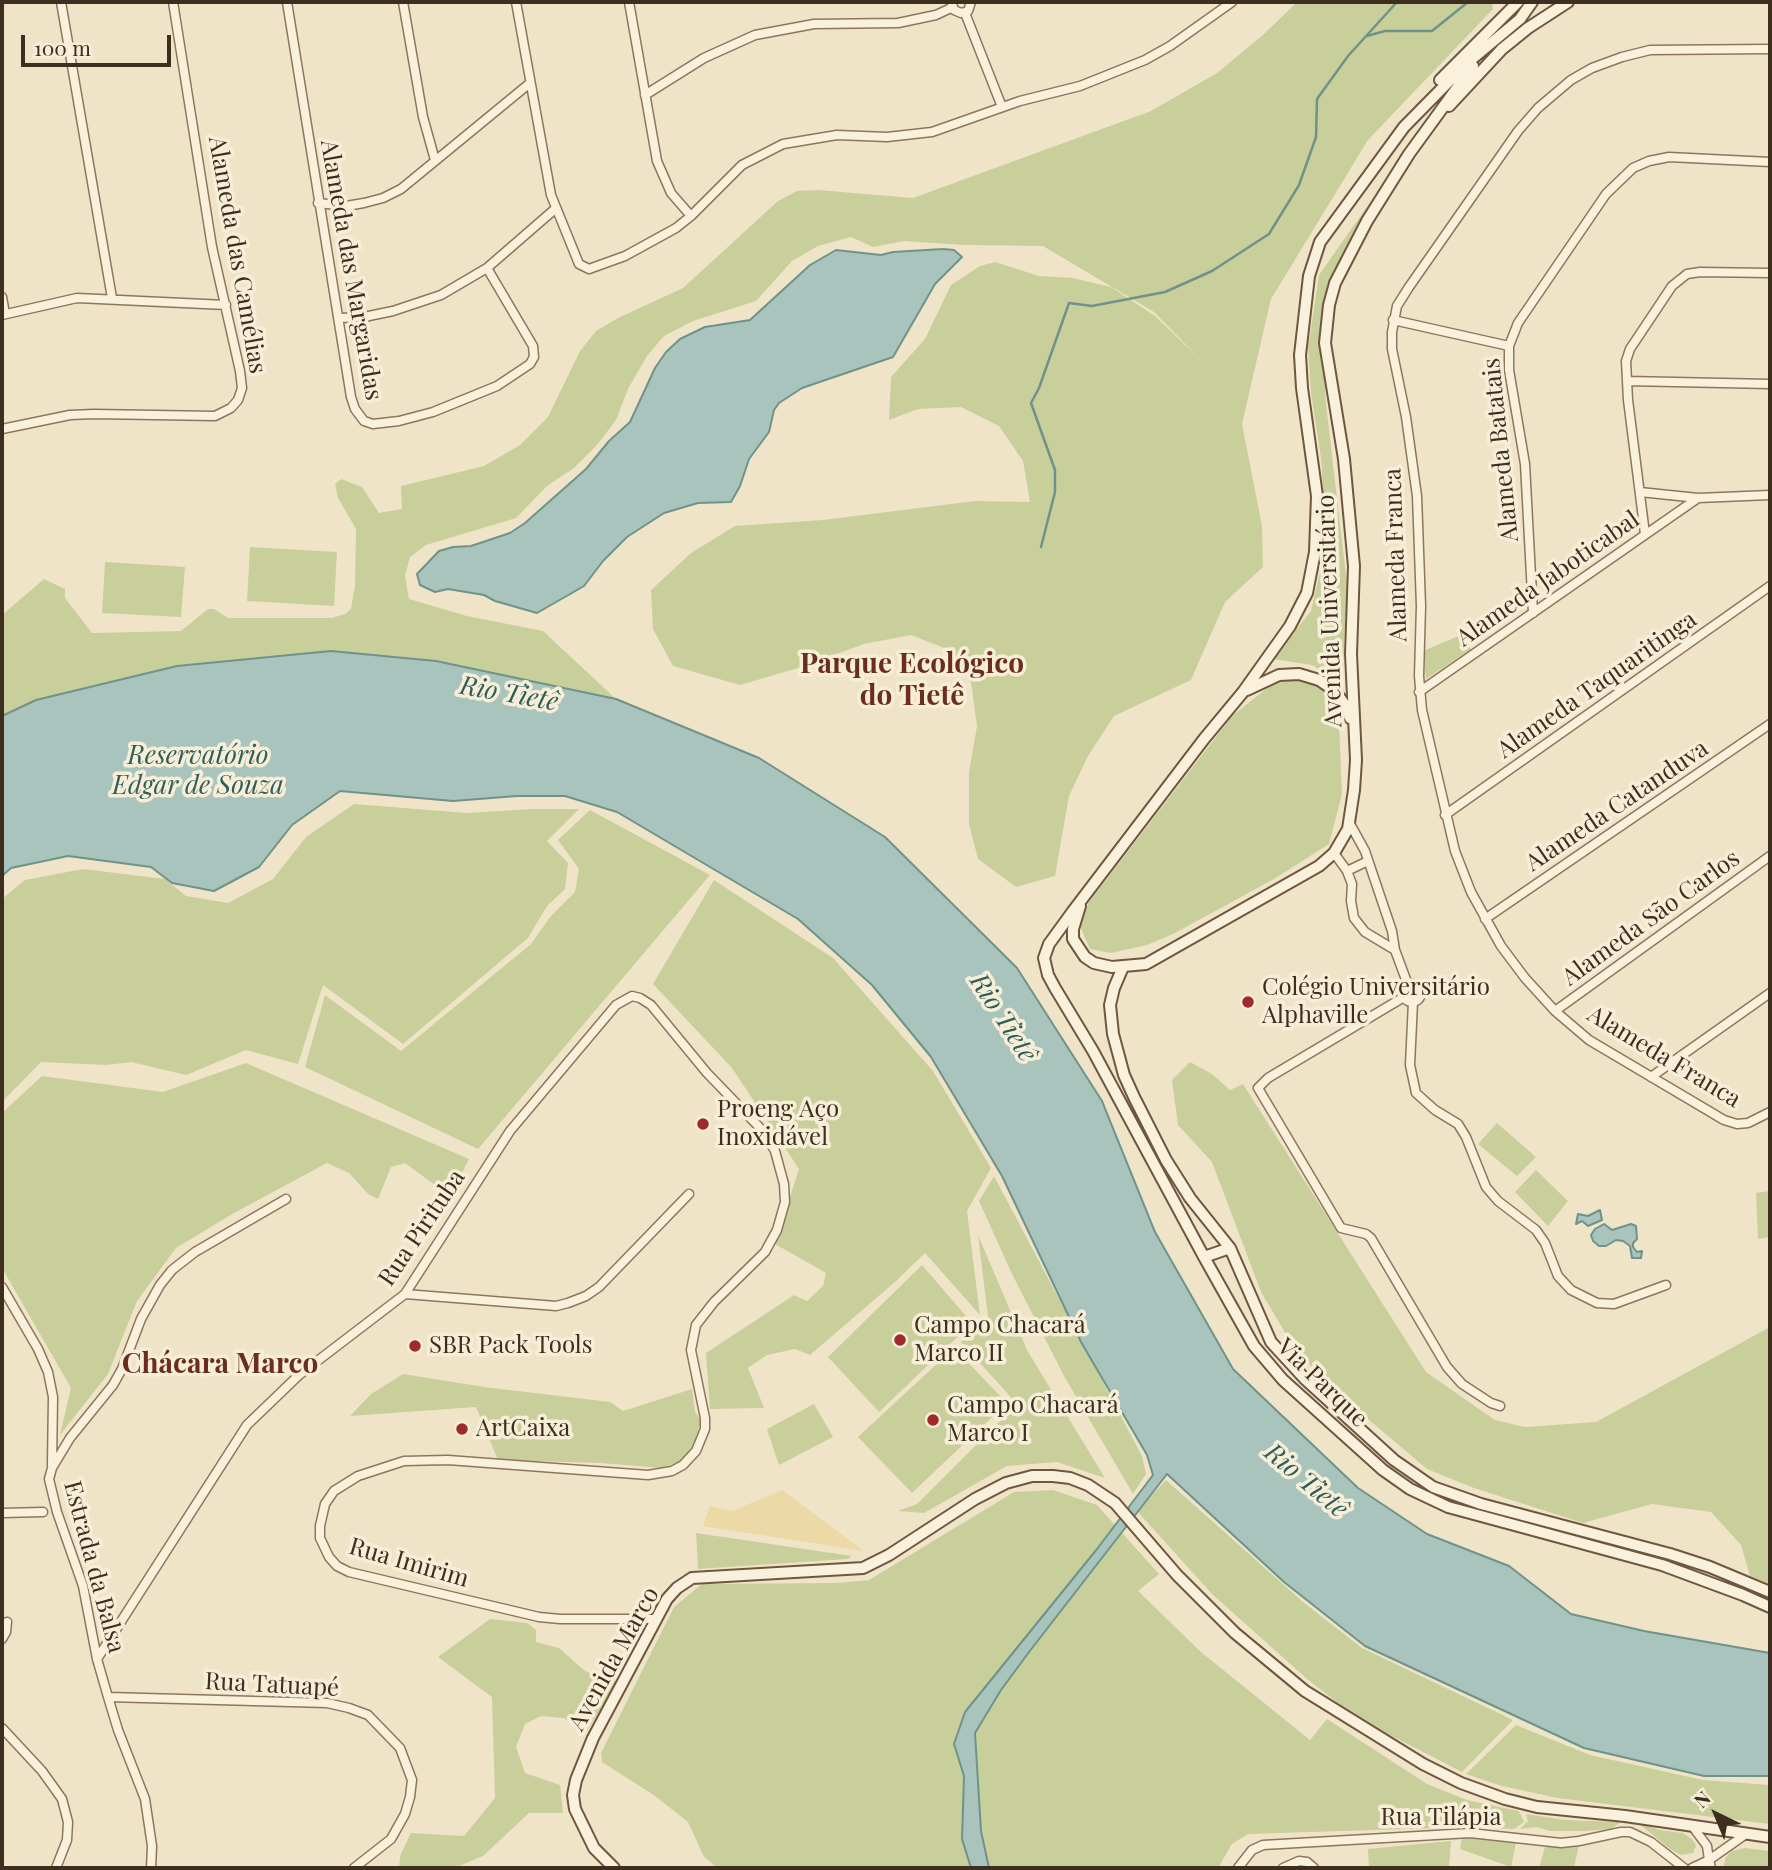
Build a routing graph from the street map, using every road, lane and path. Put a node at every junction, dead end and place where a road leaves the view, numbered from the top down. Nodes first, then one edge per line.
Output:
1 (61, 2) edge
2 (173, 2) edge
3 (287, 2) edge
4 (403, 2) edge
5 (516, 2) edge
6 (629, 2) edge
7 (971, 2) edge
8 (1232, 2) edge
9 (1518, 2) edge
10 (1532, 2) edge
11 (1567, 2) edge
12 (952, 4) edge
13 (965, 13) junction
14 (1489, 45) junction
15 (1770, 49) edge
16 (530, 83) junction
17 (645, 95) junction
18 (1002, 107) junction
19 (1404, 127) junction
20 (1409, 154) junction
21 (435, 160) junction
22 (1770, 162) edge
23 (318, 203) junction
24 (555, 209) junction
25 (691, 216) junction
26 (487, 268) junction
27 (1770, 273) edge
28 (2, 297) edge
29 (113, 298) junction
30 (226, 304) junction
31 (3, 314) edge
32 (340, 318) junction
33 (1393, 320) junction
34 (1509, 346) junction
35 (1627, 382) junction
36 (1770, 384) edge
37 (2, 429) edge
38 (1640, 492) junction
39 (1770, 495) edge
40 (1698, 498) junction
41 (1645, 534) junction
42 (1770, 586) edge
43 (1533, 613) junction
44 (1243, 692) junction
45 (1419, 692) junction
46 (1770, 724) edge
47 (1353, 727) junction
48 (1445, 815) junction
49 (1349, 822) junction
50 (1334, 853) junction
51 (1770, 856) edge
52 (1368, 861) junction
53 (1347, 871) junction
54 (1082, 900) junction
55 (1485, 919) junction
56 (1395, 950) junction
57 (1044, 958) joint
58 (1123, 967) junction
59 (1408, 985) junction
60 (1770, 993) edge
61 (1404, 997) junction
62 (1413, 1002) junction
63 (616, 1005) joint
64 (1555, 1011) junction
65 (1651, 1077) junction
66 (1770, 1112) edge
67 (689, 1194) dead end
68 (286, 1199) dead end
69 (1230, 1248) junction
70 (1203, 1256) junction
71 (1666, 1285) dead end
72 (2, 1287) edge
73 (405, 1294) junction
74 (1500, 1406) dead end
75 (52, 1468) junction
76 (43, 1512) dead end
77 (2, 1513) edge
78 (1770, 1592) edge
79 (1770, 1607) edge
80 (657, 1619) junction
81 (7, 1622) dead end
82 (2, 1639) edge
83 (97, 1659) junction
84 (108, 1696) junction
85 (2, 1728) edge
86 (1693, 1827) junction
87 (1746, 1834) junction
88 (1770, 1837) edge
89 (1710, 1864) edge
90 (56, 1868) edge
91 (150, 1868) edge
92 (355, 1868) edge
93 (614, 1868) edge
94 (1238, 1868) edge
95 (1283, 1868) edge
96 (1314, 1868) edge
97 (1684, 1868) edge
98 (1692, 1868) edge

1 - 29 street
2 - 30 street, Alameda das Camélias
3 - 23 street, Alameda das Margaridas
4 - 21 street
5 - 16 street
6 - 17 street
7 - 13 street
8 - 18 street
9 - 19 main road
10 - 14 main road, Avenida Universitário
11 - 20 main road
12 - 13 street
12 - 17 street
13 - 18 street
14 - 19 main road, Avenida Universitário
14 - 20 main road, Avenida Universitário
15 - 33 street, Alameda Franca
16 - 21 street
16 - 24 street
17 - 25 street
18 - 25 street
19 - 44 main road, Avenida Universitário
20 - 47 main road, Avenida Universitário
21 - 23 street
22 - 34 street, Alameda Batatais
23 - 32 street, Alameda das Margaridas
24 - 25 street
24 - 26 street
26 - 32 street
26 - 32 street, Alameda das Margaridas
27 - 35 street
28 - 31 street
29 - 30 street
29 - 31 street
30 - 37 street, Alameda das Camélias
33 - 34 street
33 - 45 street, Alameda Franca
34 - 43 street, Alameda Batatais
35 - 36 street
35 - 38 street
38 - 40 street
38 - 41 street
39 - 40 street
40 - 41 street, Alameda Jaboticabal
41 - 43 street, Alameda Jaboticabal
42 - 48 street, Alameda Taquaritinga
43 - 45 street, Alameda Jaboticabal
44 - 47 main road
44 - 54 main road, Avenida Universitário
45 - 48 street, Alameda Franca
46 - 55 street, Alameda Catanduva
47 - 49 main road, Avenida Universitário
48 - 55 street, Alameda Franca
49 - 50 main road, Avenida Universitário
49 - 52 street
50 - 53 street
50 - 58 main road, Avenida Universitário
51 - 64 street, Alameda São Carlos
52 - 53 street
52 - 56 street
53 - 56 street
54 - 57 main road, Avenida Universitário
54 - 58 main road
55 - 64 street, Alameda Franca
56 - 59 street
57 - 70 main road, Via Parque
58 - 69 main road, Via Parque
59 - 61 street
59 - 62 street
60 - 65 street
61 - 62 street
61 - 74 street
62 - 71 street
63 - 73 street, Rua Pirituba
63 - 80 street, Rua Imirim
64 - 65 street, Alameda Franca
65 - 66 street, Alameda Franca
67 - 73 street
68 - 75 street, Estrada da Balsa
69 - 70 main road
69 - 78 main road, Via Parque
70 - 79 main road, Via Parque
72 - 75 street
73 - 83 street, Rua Pirituba
75 - 83 street, Estrada da Balsa
76 - 77 street
80 - 86 main road, Avenida Marco
80 - 93 main road, Avenida Marco
81 - 82 street
83 - 84 street, Estrada da Balsa
84 - 91 street, Estrada da Balsa
84 - 92 street, Rua Tatuapé
85 - 90 street
86 - 87 main road, Avenida Marco
86 - 89 street
87 - 88 main road, Avenida Marco
87 - 89 street
89 - 98 street
94 - 97 street, Rua Tilápia
95 - 96 street

